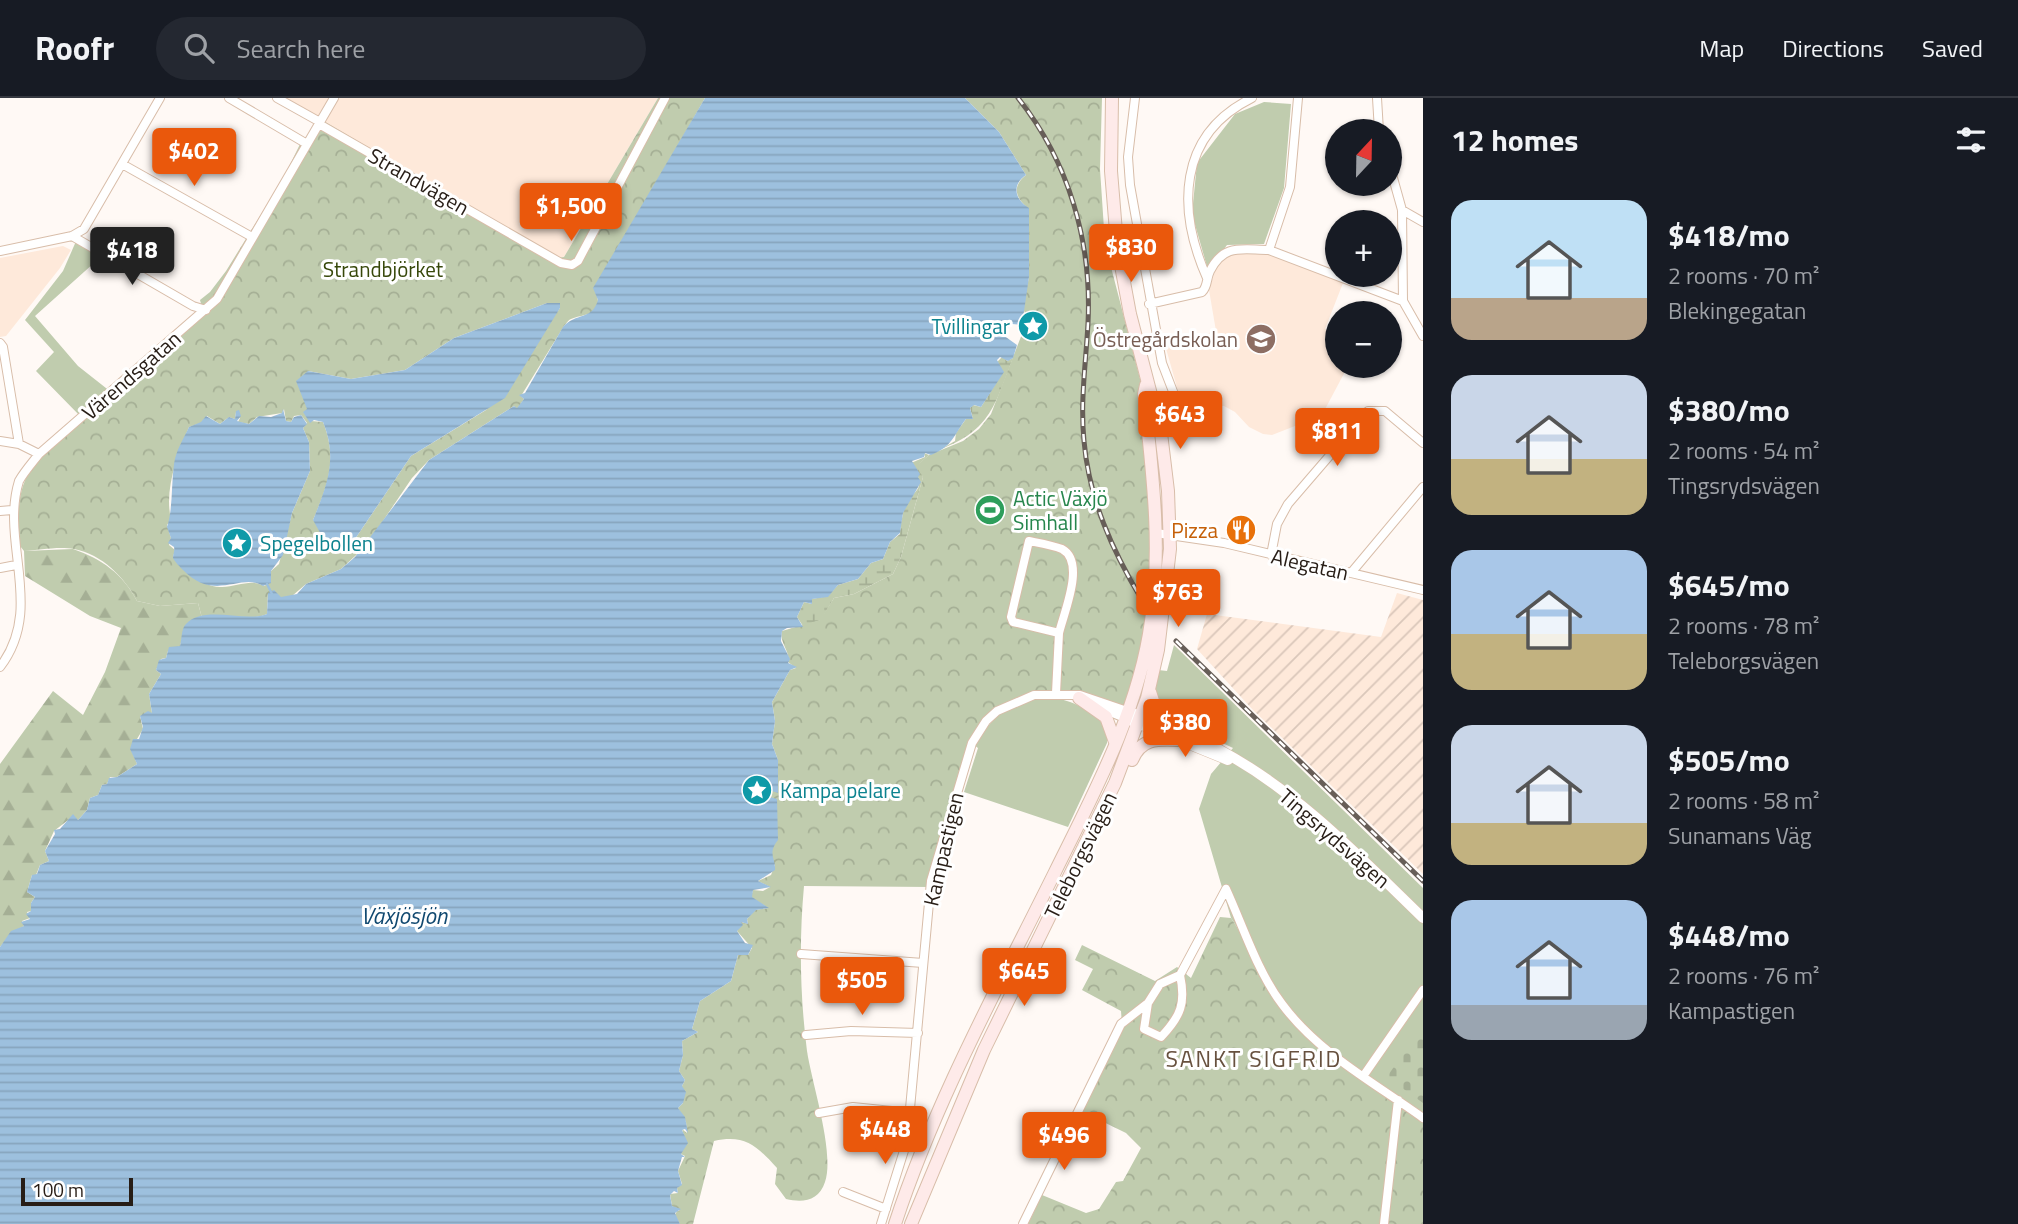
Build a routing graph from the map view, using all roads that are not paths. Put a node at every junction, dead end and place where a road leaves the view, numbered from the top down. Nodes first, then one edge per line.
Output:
1 (160, 98) edge
2 (229, 98) edge
3 (277, 98) edge
4 (334, 98) edge
5 (665, 98) edge
6 (1112, 98) edge
7 (1135, 98) edge
8 (1252, 98) edge
9 (1298, 98) edge
10 (1377, 98) edge
11 (1378, 119) edge
12 (319, 123) junction
13 (307, 144) junction
14 (122, 164) junction
15 (1398, 196) edge
16 (1402, 210) junction
17 (1423, 222) edge
18 (72, 236) junction
19 (252, 237) junction
20 (1269, 250) junction
21 (0, 251) edge
22 (1207, 278) junction
23 (1403, 301) junction
24 (1150, 303) junction
25 (206, 310) junction
26 (1423, 336) edge
27 (0, 343) edge
28 (1146, 384) junction
29 (1217, 412) dead end
30 (0, 441) edge
31 (1423, 443) edge
32 (19, 444) junction
33 (39, 454) junction
34 (1423, 487) edge
35 (12, 510) junction
36 (0, 511) edge
37 (1156, 533) junction
38 (1170, 534) junction
39 (1271, 555) junction
40 (16, 565) junction
41 (0, 568) edge
42 (1351, 573) junction
43 (1423, 590) edge
44 (1059, 633) junction
45 (0, 667) edge
46 (1150, 689) junction
47 (1056, 693) junction
48 (1074, 697) junction
49 (1126, 714) junction
50 (1140, 720) junction
51 (1184, 738) junction
52 (1115, 742) junction
53 (1115, 783) junction
54 (1423, 918) edge
55 (801, 954) dead end
56 (923, 963) junction
57 (1180, 975) junction
58 (1423, 990) edge
59 (1148, 1003) junction
60 (918, 1034) junction
61 (806, 1035) dead end
62 (1364, 1075) junction
63 (1398, 1100) junction
64 (819, 1112) dead end
65 (911, 1113) junction
66 (1423, 1118) edge
67 (843, 1192) dead end
68 (886, 1209) junction
69 (881, 1224) edge
70 (895, 1224) edge
71 (911, 1224) edge
72 (1023, 1224) edge
73 (1384, 1224) edge

1 - 14 street
2 - 13 street
3 - 12 street
4 - 12 street, Värendsgatan
5 - 12 street, Strandvägen
6 - 28 main road, Teleborgsvägen
7 - 24 street
8 - 22 street
9 - 20 street
10 - 11 street
12 - 13 street, Värendsgatan
13 - 19 street, Värendsgatan
14 - 18 street
14 - 19 street
15 - 16 street
16 - 17 street
16 - 23 street
18 - 21 street
18 - 25 street
19 - 25 street, Värendsgatan
20 - 22 street
20 - 23 street
22 - 24 street
23 - 26 street
24 - 29 street
25 - 33 street, Värendsgatan
27 - 32 street
28 - 37 main road, Teleborgsvägen
28 - 38 main road, Teleborgsvägen
30 - 32 street
31 - 39 street
32 - 33 street
33 - 35 street, Värendsgatan
34 - 42 street
35 - 36 street
35 - 40 street, Värendsgatan
37 - 38 street, Alegatan
37 - 49 main road, Teleborgsvägen
38 - 39 street, Alegatan
38 - 46 main road, Teleborgsvägen
39 - 42 street, Alegatan
40 - 41 street
40 - 45 street, Värendsgatan
42 - 43 street, Alegatan
44 - 44 street
44 - 47 street
46 - 50 main road, Teleborgsvägen
46 - 51 main road
47 - 48 street, Kampastigen
47 - 56 street, Kampastigen
48 - 49 street, Kampastigen
48 - 52 main road
49 - 50 street, Tingsrydsvägen
49 - 52 main road, Teleborgsvägen
50 - 51 street, Tingsrydsvägen
50 - 53 main road, Teleborgsvägen
51 - 53 main road
51 - 54 street, Tingsrydsvägen
52 - 70 main road, Teleborgsvägen
53 - 71 main road, Teleborgsvägen
55 - 56 street
56 - 60 street, Kampastigen
57 - 59 street
57 - 59 street
57 - 62 street
58 - 62 street
59 - 72 street
60 - 61 street
60 - 65 street, Kampastigen
62 - 63 street
63 - 66 street
63 - 73 street
64 - 65 street
65 - 68 street, Kampastigen
67 - 68 street
68 - 69 street, Kampastigen

